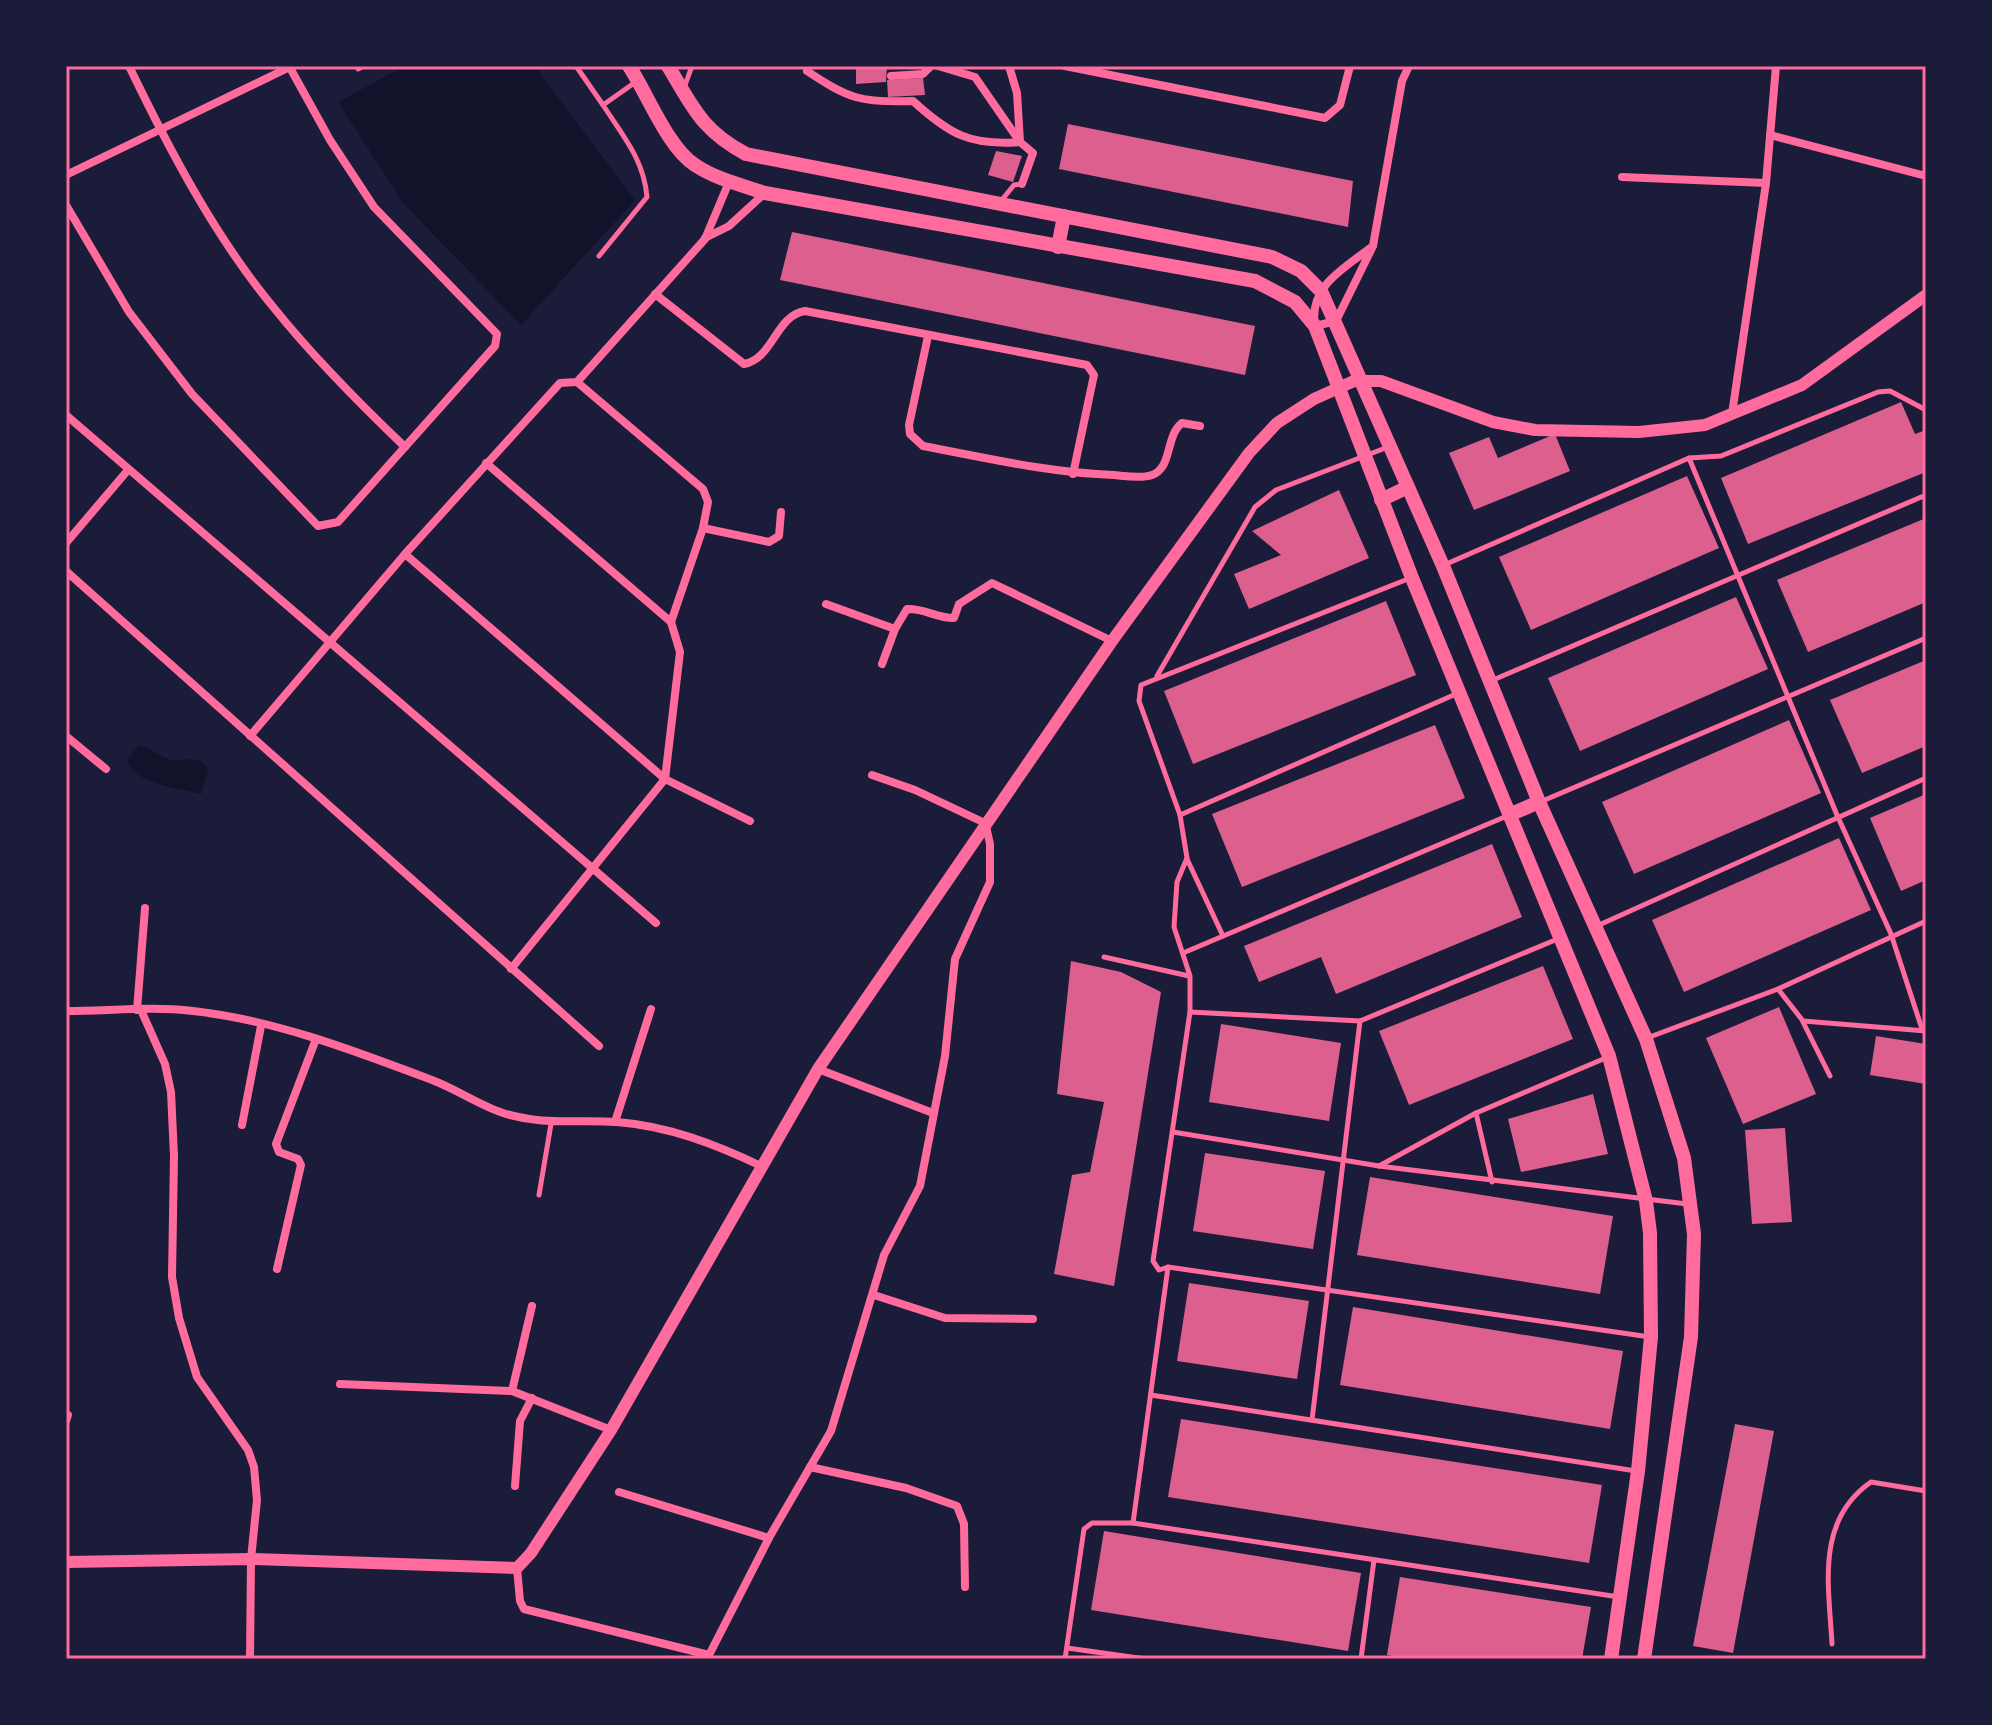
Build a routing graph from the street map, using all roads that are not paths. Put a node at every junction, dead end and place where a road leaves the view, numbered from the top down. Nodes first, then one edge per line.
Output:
1 (129, 66) edge
2 (576, 66) edge
3 (629, 66) edge
4 (668, 66) edge
5 (692, 66) edge
6 (931, 66) edge
7 (938, 66) edge
8 (979, 66) edge
9 (1009, 66) edge
10 (1065, 66) edge
11 (1350, 66) edge
12 (1409, 66) edge
13 (1776, 66) edge
14 (290, 67) edge
15 (807, 71) dead end
16 (891, 76) dead end
17 (975, 77) junction
18 (638, 80) junction
19 (683, 91) junction
20 (603, 105) junction
21 (160, 128) junction
22 (1770, 135) junction
23 (1020, 142) junction
24 (66, 175) edge
25 (1926, 176) edge
26 (1622, 177) dead end
27 (729, 182) junction
28 (1766, 183) junction
29 (1022, 184) joint
30 (765, 193) junction
31 (1000, 202) junction
32 (66, 205) edge
33 (1064, 216) junction
34 (705, 239) junction
35 (1373, 246) junction
36 (1058, 247) junction
37 (599, 256) dead end
38 (1319, 289) junction
39 (655, 294) junction
40 (1926, 295) edge
41 (1336, 321) junction
42 (1315, 326) junction
43 (928, 336) junction
44 (577, 382) junction
45 (1926, 410) edge
46 (66, 415) edge
47 (1732, 416) junction
48 (1200, 426) dead end
49 (1390, 446) junction
50 (405, 447) junction
51 (1365, 455) junction
52 (1689, 458) junction
53 (486, 463) junction
54 (128, 470) junction
55 (1073, 474) junction
56 (1408, 487) junction
57 (1926, 495) edge
58 (1381, 500) junction
59 (781, 512) dead end
60 (703, 528) junction
61 (66, 543) edge
62 (405, 554) junction
63 (1443, 566) junction
64 (66, 571) edge
65 (1739, 577) junction
66 (1412, 578) junction
67 (826, 604) dead end
68 (671, 622) junction
69 (895, 629) junction
70 (1926, 638) edge
71 (1112, 641) junction
72 (329, 643) junction
73 (882, 664) dead end
74 (1157, 676) junction
75 (1491, 681) junction
76 (1461, 692) junction
77 (1790, 696) junction
78 (66, 736) edge
79 (250, 736) junction
80 (106, 769) dead end
81 (872, 775) dead end
82 (1926, 778) edge
83 (665, 779) junction
84 (1539, 802) junction
85 (1180, 815) junction
86 (1509, 815) junction
87 (1837, 815) junction
88 (750, 821) dead end
89 (986, 825) junction
90 (1187, 858) junction
91 (592, 871) junction
92 (145, 908) dead end
93 (1926, 921) edge
94 (656, 923) dead end
95 (1595, 927) junction
96 (1891, 934) junction
97 (1223, 936) junction
98 (1561, 938) junction
99 (1183, 953) junction
100 (1104, 957) dead end
101 (511, 969) junction
102 (1190, 976) junction
103 (1778, 989) junction
104 (651, 1009) dead end
105 (139, 1010) junction
106 (66, 1011) edge
107 (1190, 1012) junction
108 (1360, 1021) junction
109 (1803, 1021) junction
110 (261, 1026) junction
111 (1924, 1030) edge
112 (316, 1039) junction
113 (1646, 1039) junction
114 (599, 1046) dead end
115 (1609, 1056) junction
116 (818, 1069) junction
117 (1830, 1076) dead end
118 (933, 1113) junction
119 (1476, 1113) junction
120 (615, 1122) junction
121 (551, 1124) junction
122 (242, 1125) dead end
123 (1173, 1132) junction
124 (1343, 1161) junction
125 (761, 1166) junction
126 (1379, 1166) junction
127 (1492, 1182) junction
128 (539, 1195) dead end
129 (1646, 1201) junction
130 (1690, 1204) junction
131 (1168, 1267) junction
132 (277, 1269) dead end
133 (1327, 1290) junction
134 (874, 1295) junction
135 (532, 1306) dead end
136 (1033, 1319) dead end
137 (1651, 1337) junction
138 (340, 1384) dead end
139 (512, 1391) junction
140 (1151, 1395) junction
141 (532, 1398) junction
142 (1312, 1420) junction
143 (611, 1430) junction
144 (810, 1467) junction
145 (1638, 1471) junction
146 (515, 1486) dead end
147 (1926, 1491) edge
148 (619, 1492) dead end
149 (1133, 1523) junction
150 (769, 1538) junction
151 (251, 1559) junction
152 (1374, 1560) junction
153 (66, 1562) edge
154 (517, 1568) junction
155 (965, 1587) dead end
156 (1620, 1597) junction
157 (1832, 1644) dead end
158 (1067, 1648) junction
159 (708, 1657) edge
160 (1647, 1658) edge
161 (250, 1659) edge
162 (1065, 1659) edge
163 (1146, 1659) edge
164 (1361, 1659) edge
165 (1611, 1659) edge

1 - 21 street
2 - 20 lane
3 - 18 main road
4 - 19 main road
5 - 19 lane
6 - 16 street
7 - 17 street
8 - 17 street
9 - 23 street
10 - 11 street
12 - 35 street
13 - 22 street
14 - 21 street
14 - 50 street
15 - 23 street
17 - 23 street
18 - 20 lane
18 - 27 main road
19 - 31 main road
20 - 37 lane
21 - 24 street
21 - 50 street
22 - 25 street
22 - 28 street
23 - 29 street
26 - 28 street
27 - 30 main road
27 - 34 street
28 - 47 street
29 - 31 lane
30 - 34 street
30 - 36 main road
31 - 33 main road
32 - 50 street
33 - 36 main road
33 - 38 main road
34 - 39 street
35 - 38 street
35 - 41 street
36 - 42 main road
38 - 41 main road
38 - 42 street
39 - 43 street
39 - 44 street
40 - 47 street
41 - 42 street
41 - 49 main road
42 - 51 main road
43 - 55 street
43 - 55 street
44 - 53 street
44 - 60 street
45 - 52 lane
46 - 54 street
47 - 71 street
48 - 55 street
49 - 51 lane
49 - 56 main road
51 - 58 main road
51 - 74 lane
52 - 63 lane
52 - 65 lane
53 - 62 street
53 - 68 street
54 - 61 street
54 - 72 street
56 - 58 main road
56 - 63 main road
57 - 65 lane
58 - 66 main road
59 - 60 street
60 - 68 street
62 - 72 street
62 - 83 street
63 - 75 main road
64 - 79 street
65 - 75 lane
65 - 77 lane
66 - 74 lane
66 - 76 main road
67 - 69 street
68 - 83 street
69 - 71 street
69 - 73 street
70 - 77 lane
71 - 89 street
72 - 79 street
72 - 91 street
74 - 85 lane
75 - 84 main road
76 - 85 lane
76 - 86 main road
77 - 84 lane
77 - 87 lane
78 - 80 street
79 - 101 street
81 - 89 street
82 - 87 lane
83 - 88 street
83 - 91 street
84 - 86 main road
84 - 95 main road
85 - 90 lane
86 - 97 lane
86 - 98 main road
87 - 95 lane
87 - 96 lane
89 - 116 street
89 - 118 street
90 - 97 lane
90 - 99 lane
91 - 94 street
91 - 101 street
92 - 105 street
93 - 96 lane
95 - 113 main road
96 - 103 lane
96 - 111 lane
97 - 99 lane
98 - 108 lane
98 - 115 main road
99 - 102 lane
100 - 102 lane
101 - 114 street
102 - 107 lane
103 - 109 lane
103 - 113 lane
104 - 120 street
105 - 106 street
105 - 110 street
105 - 151 street
107 - 108 lane
107 - 123 lane
108 - 124 lane
109 - 111 lane
109 - 117 lane
110 - 112 street
110 - 122 street
112 - 121 street
112 - 132 street
113 - 130 main road
115 - 119 lane
115 - 129 main road
116 - 118 street
116 - 125 street
118 - 134 street
119 - 126 lane
119 - 127 lane
120 - 121 street
120 - 125 street
121 - 128 lane
123 - 124 lane
123 - 131 lane
124 - 126 lane
124 - 133 lane
125 - 143 street
126 - 127 lane
127 - 129 lane
129 - 130 lane
129 - 137 main road
130 - 160 main road
131 - 133 lane
131 - 140 lane
133 - 137 lane
133 - 142 lane
134 - 136 street
134 - 144 street
135 - 139 street
137 - 145 main road
138 - 139 street
139 - 141 street
140 - 142 lane
140 - 149 lane
141 - 143 street
141 - 146 street
142 - 145 lane
143 - 154 street
144 - 150 street
144 - 155 street
145 - 156 main road
147 - 157 lane
148 - 150 street
149 - 152 lane
149 - 158 lane
150 - 159 street
151 - 153 street
151 - 154 street
151 - 161 street
152 - 156 lane
152 - 164 lane
154 - 159 street
156 - 165 main road
158 - 162 lane
158 - 163 lane

